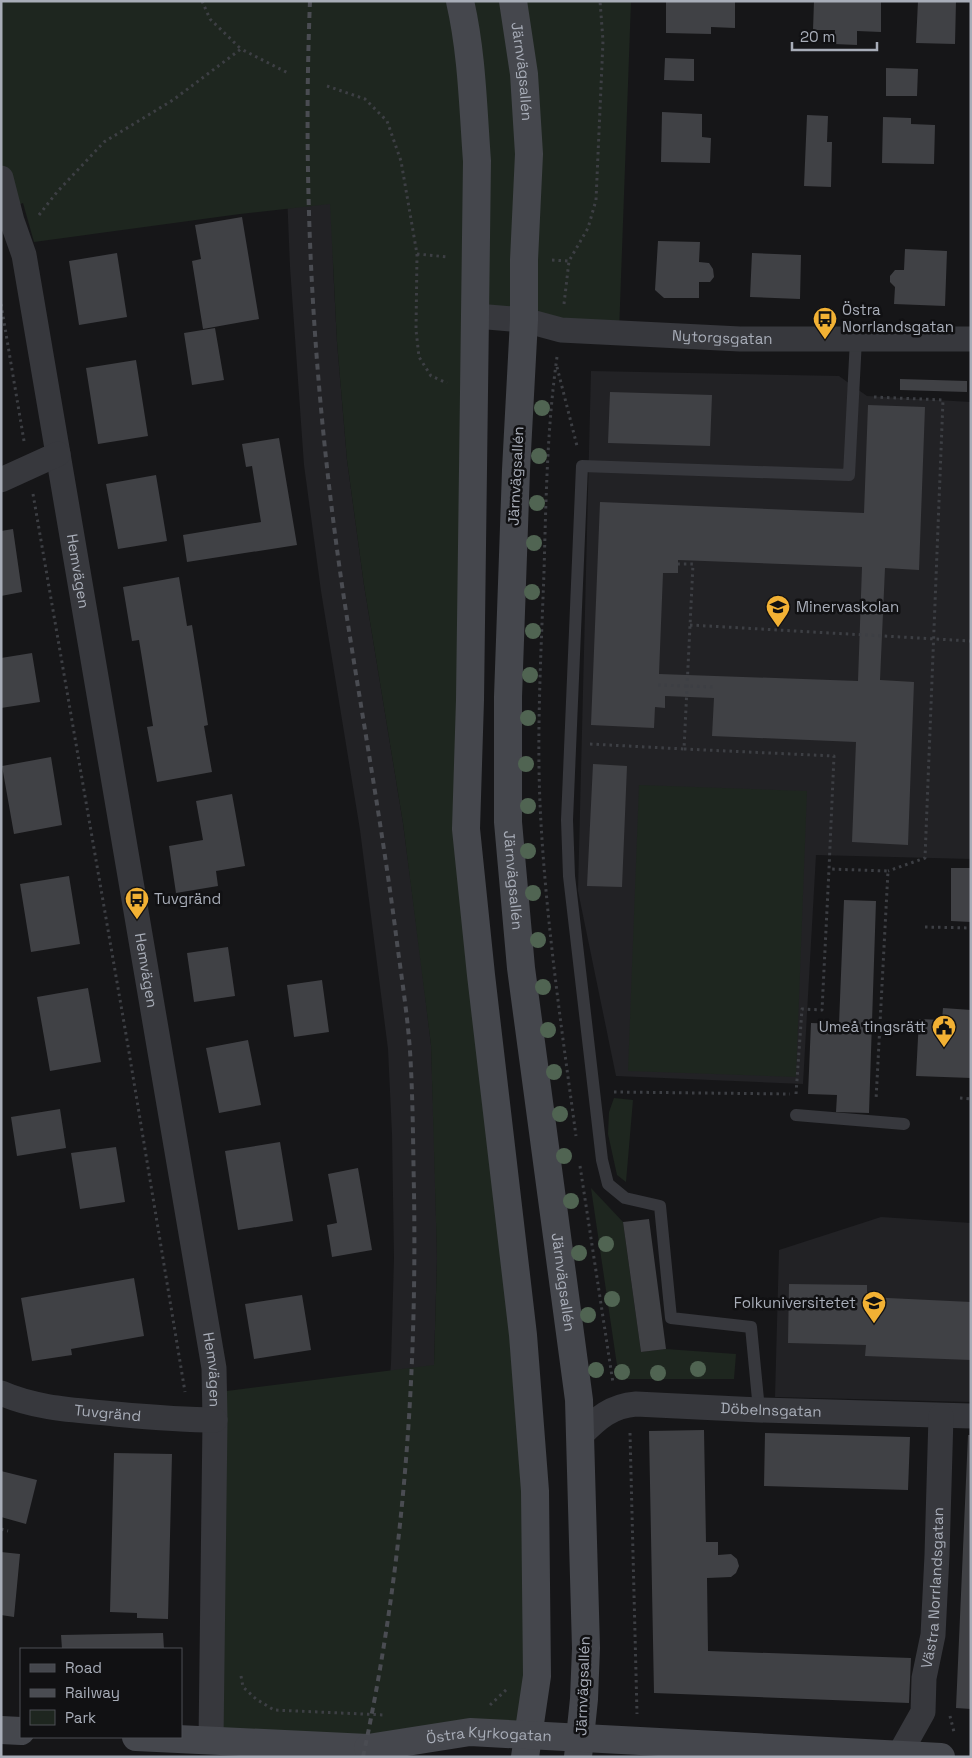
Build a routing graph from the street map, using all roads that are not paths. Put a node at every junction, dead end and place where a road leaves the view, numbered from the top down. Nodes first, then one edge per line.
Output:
1 (460, 1) edge
2 (513, 1) edge
3 (1, 178) edge
4 (6, 223) edge
5 (476, 316) junction
6 (524, 320) junction
7 (856, 339) junction
8 (971, 339) edge
9 (58, 454) junction
10 (1, 480) edge
11 (796, 1115) dead end
12 (904, 1124) dead end
13 (1, 1393) edge
14 (759, 1410) junction
15 (940, 1416) junction
16 (971, 1416) edge
17 (215, 1420) junction
18 (581, 1435) junction
19 (1, 1730) edge
20 (20, 1731) edge
21 (155, 1738) edge
22 (211, 1741) junction
23 (527, 1745) edge
24 (580, 1748) edge
25 (375, 1752) edge
26 (900, 1754) junction
27 (410, 1757) edge
28 (941, 1757) edge

1 - 5 main road
2 - 6 main road, Järnvägsallén
3 - 4 street, Hemvägen
4 - 9 street, Hemvägen
5 - 6 street, Nytorgsgatan
5 - 23 main road
6 - 7 street, Nytorgsgatan
6 - 18 main road, Järnvägsallén
7 - 8 street, Nytorgsgatan
7 - 14 lane
9 - 10 street
9 - 17 street, Hemvägen
11 - 12 lane
13 - 17 street, Tuvgränd
14 - 15 street, Döbelnsgatan
14 - 18 street, Döbelnsgatan
15 - 16 street, Döbelnsgatan
15 - 26 street, Västra Norrlandsgatan
17 - 22 street, Hemvägen
18 - 24 main road, Järnvägsallén
19 - 20 main road
21 - 22 main road, Östra Kyrkogatan
22 - 25 main road, Östra Kyrkogatan
23 - 24 main road, Östra Kyrkogatan
23 - 25 main road, Östra Kyrkogatan
24 - 26 main road, Östra Kyrkogatan
25 - 27 main road, Östra Kyrkogatan
26 - 28 main road, Östra Kyrkogatan

